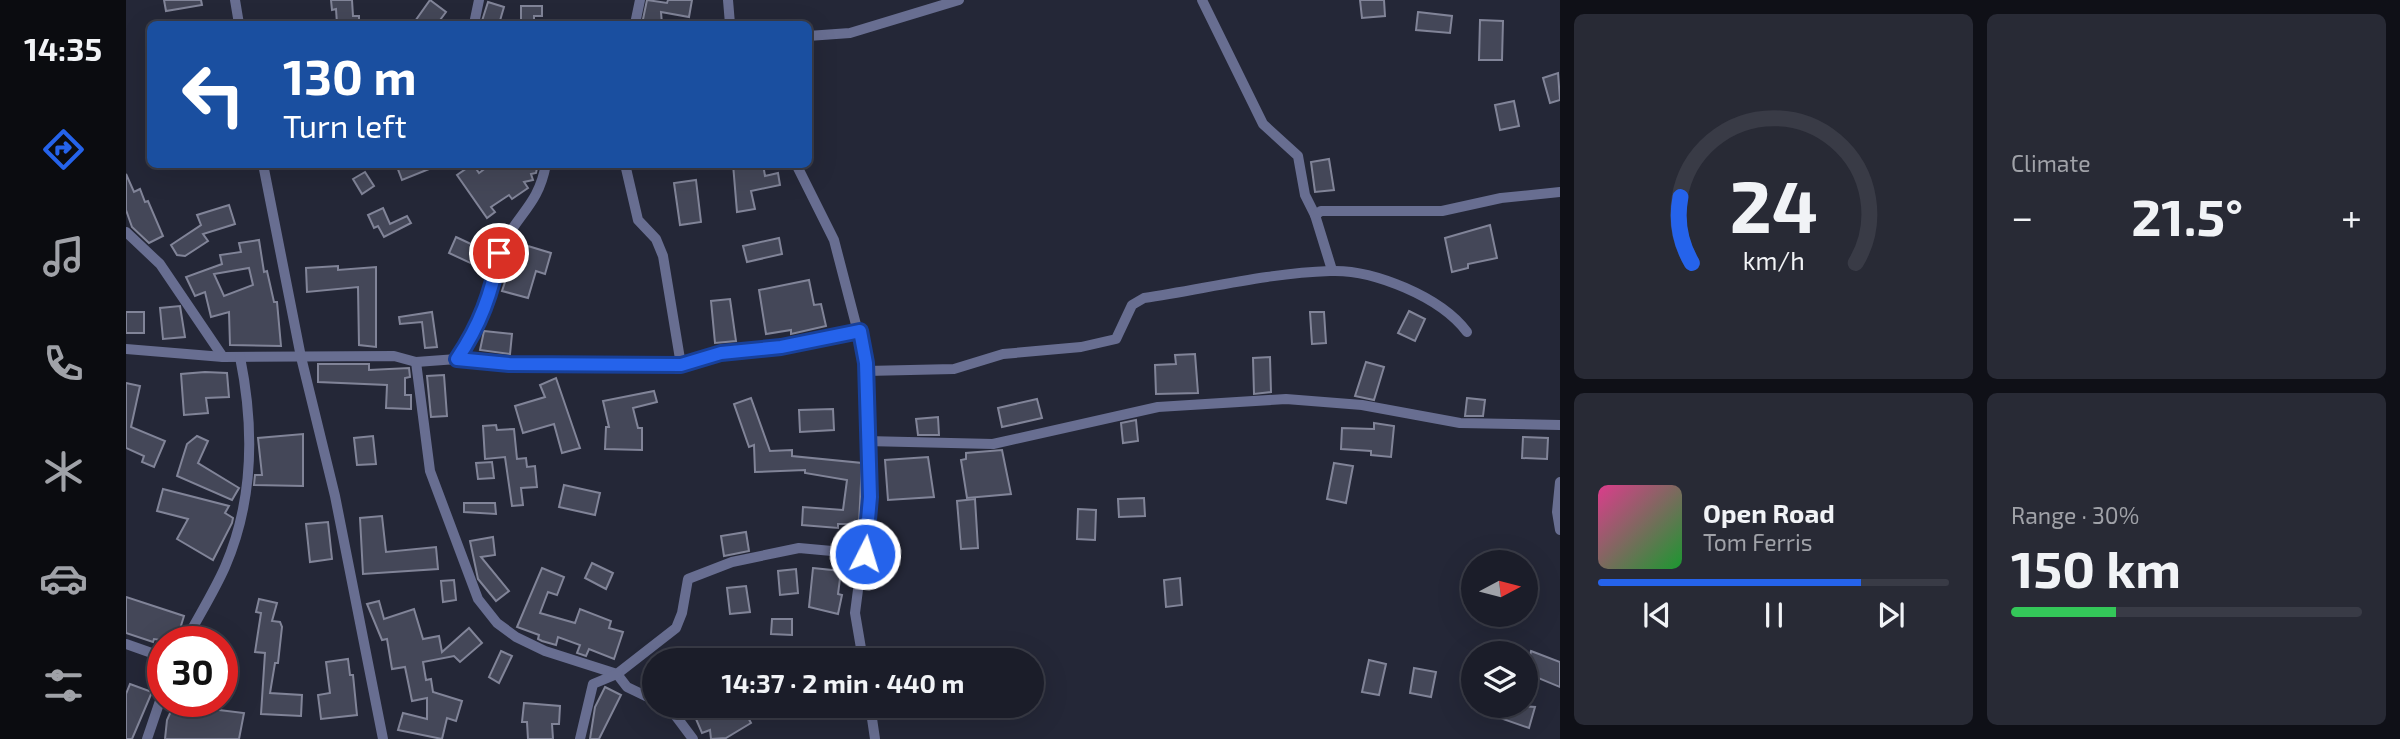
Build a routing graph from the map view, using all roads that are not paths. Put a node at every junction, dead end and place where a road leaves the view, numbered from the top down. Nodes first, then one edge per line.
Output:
1 (235, 0) edge
2 (479, 0) edge
3 (640, 0) edge
4 (728, 0) edge
5 (959, 0) edge
6 (1202, 0) edge
7 (238, 21) edge
8 (475, 21) edge
9 (636, 21) edge
10 (730, 21) edge
11 (812, 36) edge
12 (264, 168) edge
13 (545, 168) edge
14 (626, 168) edge
15 (798, 168) edge
16 (1560, 192) edge
17 (1315, 215) junction
18 (126, 232) edge
19 (1332, 271) junction
20 (860, 331) junction
21 (1467, 332) dead end
22 (126, 349) edge
23 (223, 357) junction
24 (240, 357) junction
25 (301, 357) junction
26 (457, 359) junction
27 (416, 362) junction
28 (681, 365) junction
29 (866, 371) junction
30 (1560, 425) edge
31 (866, 441) junction
32 (1560, 482) edge
33 (1560, 530) edge
34 (865, 554) junction
35 (194, 626) edge
36 (126, 644) edge
37 (861, 648) edge
38 (147, 651) edge
39 (617, 674) junction
40 (642, 694) edge
41 (155, 717) edge
42 (677, 718) edge
43 (872, 718) edge
44 (148, 739) edge
45 (383, 739) edge
46 (580, 739) edge
47 (693, 739) edge
48 (875, 739) edge

1 - 7 street
2 - 8 street
3 - 9 street
4 - 10 street
5 - 11 street
6 - 17 street
12 - 25 street
13 - 26 street
14 - 28 street
15 - 20 street
16 - 17 street
17 - 19 street
18 - 23 street
19 - 21 street
19 - 29 street
20 - 28 street
20 - 29 street
22 - 23 street
23 - 24 street
24 - 25 street
24 - 35 street
25 - 27 street
25 - 45 street
26 - 27 street
26 - 28 street
27 - 39 street
29 - 31 street
30 - 31 street
31 - 34 street
32 - 33 street
34 - 37 street
34 - 39 street
36 - 38 street
39 - 40 street
39 - 46 street
41 - 44 street
42 - 47 street
43 - 48 street

